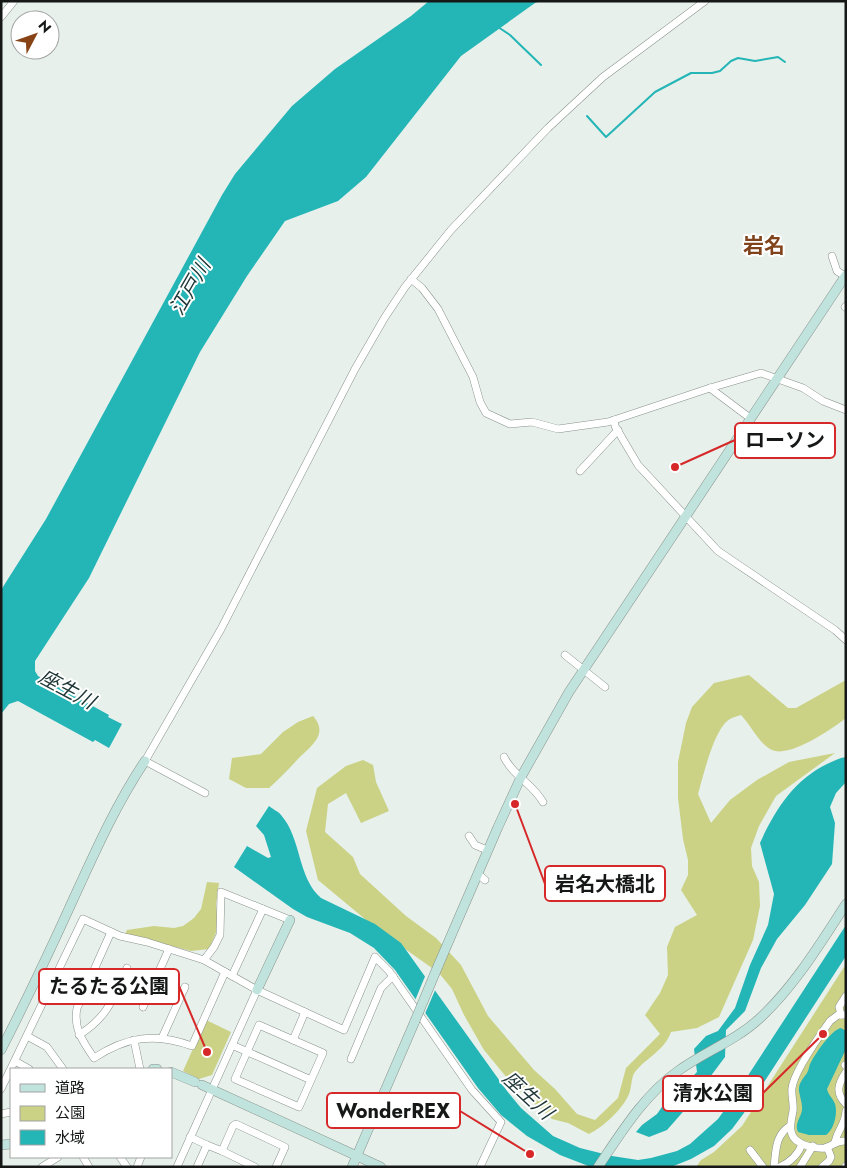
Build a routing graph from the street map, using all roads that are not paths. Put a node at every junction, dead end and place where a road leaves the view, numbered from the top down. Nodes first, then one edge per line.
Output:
1 (14, 1) edge
2 (705, 1) edge
3 (1, 17) edge
4 (832, 256) dead end
5 (411, 279) junction
6 (845, 279) edge
7 (776, 378) junction
8 (710, 388) junction
9 (846, 410) edge
10 (750, 418) junction
11 (614, 420) junction
12 (618, 430) junction
13 (580, 471) dead end
14 (685, 516) junction
15 (846, 640) edge
16 (565, 654) dead end
17 (583, 670) junction
18 (605, 687) dead end
19 (504, 757) dead end
20 (145, 761) junction
21 (521, 777) junction
22 (205, 793) dead end
23 (543, 802) dead end
24 (469, 836) dead end
25 (488, 850) junction
26 (478, 874) junction
27 (486, 880) dead end
28 (846, 904) edge
29 (263, 909) junction
30 (290, 920) joint
31 (111, 932) junction
32 (169, 949) junction
33 (204, 960) junction
34 (127, 968) dead end
35 (229, 974) junction
36 (393, 976) junction
37 (185, 988) dead end
38 (258, 990) junction
39 (846, 996) edge
40 (143, 1006) dead end
41 (305, 1012) junction
42 (843, 1015) edge
43 (79, 1035) junction
44 (27, 1036) junction
45 (162, 1038) junction
46 (134, 1040) junction
47 (293, 1040) junction
48 (232, 1045) junction
49 (1, 1050) edge
50 (247, 1051) junction
51 (351, 1059) dead end
52 (15, 1060) junction
53 (11, 1068) edge
54 (27, 1068) edge
55 (62, 1068) edge
56 (140, 1068) edge
57 (846, 1068) edge
58 (10, 1070) edge
59 (172, 1072) edge
60 (311, 1080) junction
61 (1, 1089) edge
62 (212, 1090) junction
63 (846, 1104) edge
64 (846, 1111) edge
65 (790, 1126) junction
66 (190, 1137) junction
67 (846, 1141) edge
68 (835, 1142) junction
69 (802, 1144) junction
70 (207, 1145) junction
71 (813, 1146) junction
72 (827, 1147) junction
73 (750, 1150) dead end
74 (222, 1151) junction
75 (357, 1156) junction
76 (51, 1164) edge
77 (42, 1167) edge
78 (176, 1167) edge
79 (197, 1167) edge
80 (255, 1167) edge
81 (276, 1167) edge
82 (352, 1167) edge
83 (381, 1167) edge
84 (480, 1167) edge
85 (598, 1167) edge
86 (763, 1167) edge
87 (774, 1167) edge
88 (780, 1167) edge
89 (800, 1167) edge
90 (822, 1167) edge

1 - 3 street
2 - 5 street
4 - 6 street
5 - 11 street
5 - 20 street
6 - 7 street
7 - 8 street
7 - 9 street
7 - 10 street
8 - 10 street
8 - 11 street
10 - 14 street
11 - 12 street
12 - 13 street
12 - 14 street
14 - 15 street
14 - 17 street
16 - 17 street
17 - 18 street
17 - 21 street
19 - 21 street
20 - 22 street
20 - 49 street
21 - 23 street
21 - 25 street
24 - 25 street
25 - 26 street
26 - 27 street
26 - 75 street, bridge
28 - 85 street
29 - 30 street
29 - 33 street
29 - 35 street
30 - 38 street
31 - 32 street
31 - 43 street
31 - 44 street
32 - 33 street
32 - 40 street
33 - 35 street
34 - 43 street
35 - 38 street
35 - 45 street
36 - 41 street
36 - 51 street
36 - 84 street
37 - 45 street
38 - 41 street
38 - 48 street
39 - 42 street
41 - 47 street
42 - 65 street
43 - 46 street
44 - 52 street
44 - 55 street
45 - 46 street
46 - 56 street
47 - 50 street
47 - 60 street
48 - 50 street
48 - 62 street
50 - 60 street
50 - 60 street
52 - 53 street
52 - 54 street
57 - 63 street
58 - 61 street
59 - 62 street
62 - 66 street
62 - 75 street
64 - 68 street
65 - 69 street
65 - 87 street
66 - 70 street
66 - 78 street
67 - 68 street
68 - 72 street
69 - 71 street
69 - 88 street
70 - 74 street
70 - 79 street
71 - 72 street
71 - 89 street
72 - 90 street
73 - 86 street
74 - 80 street
74 - 81 street
75 - 82 street
75 - 83 street
76 - 77 street

